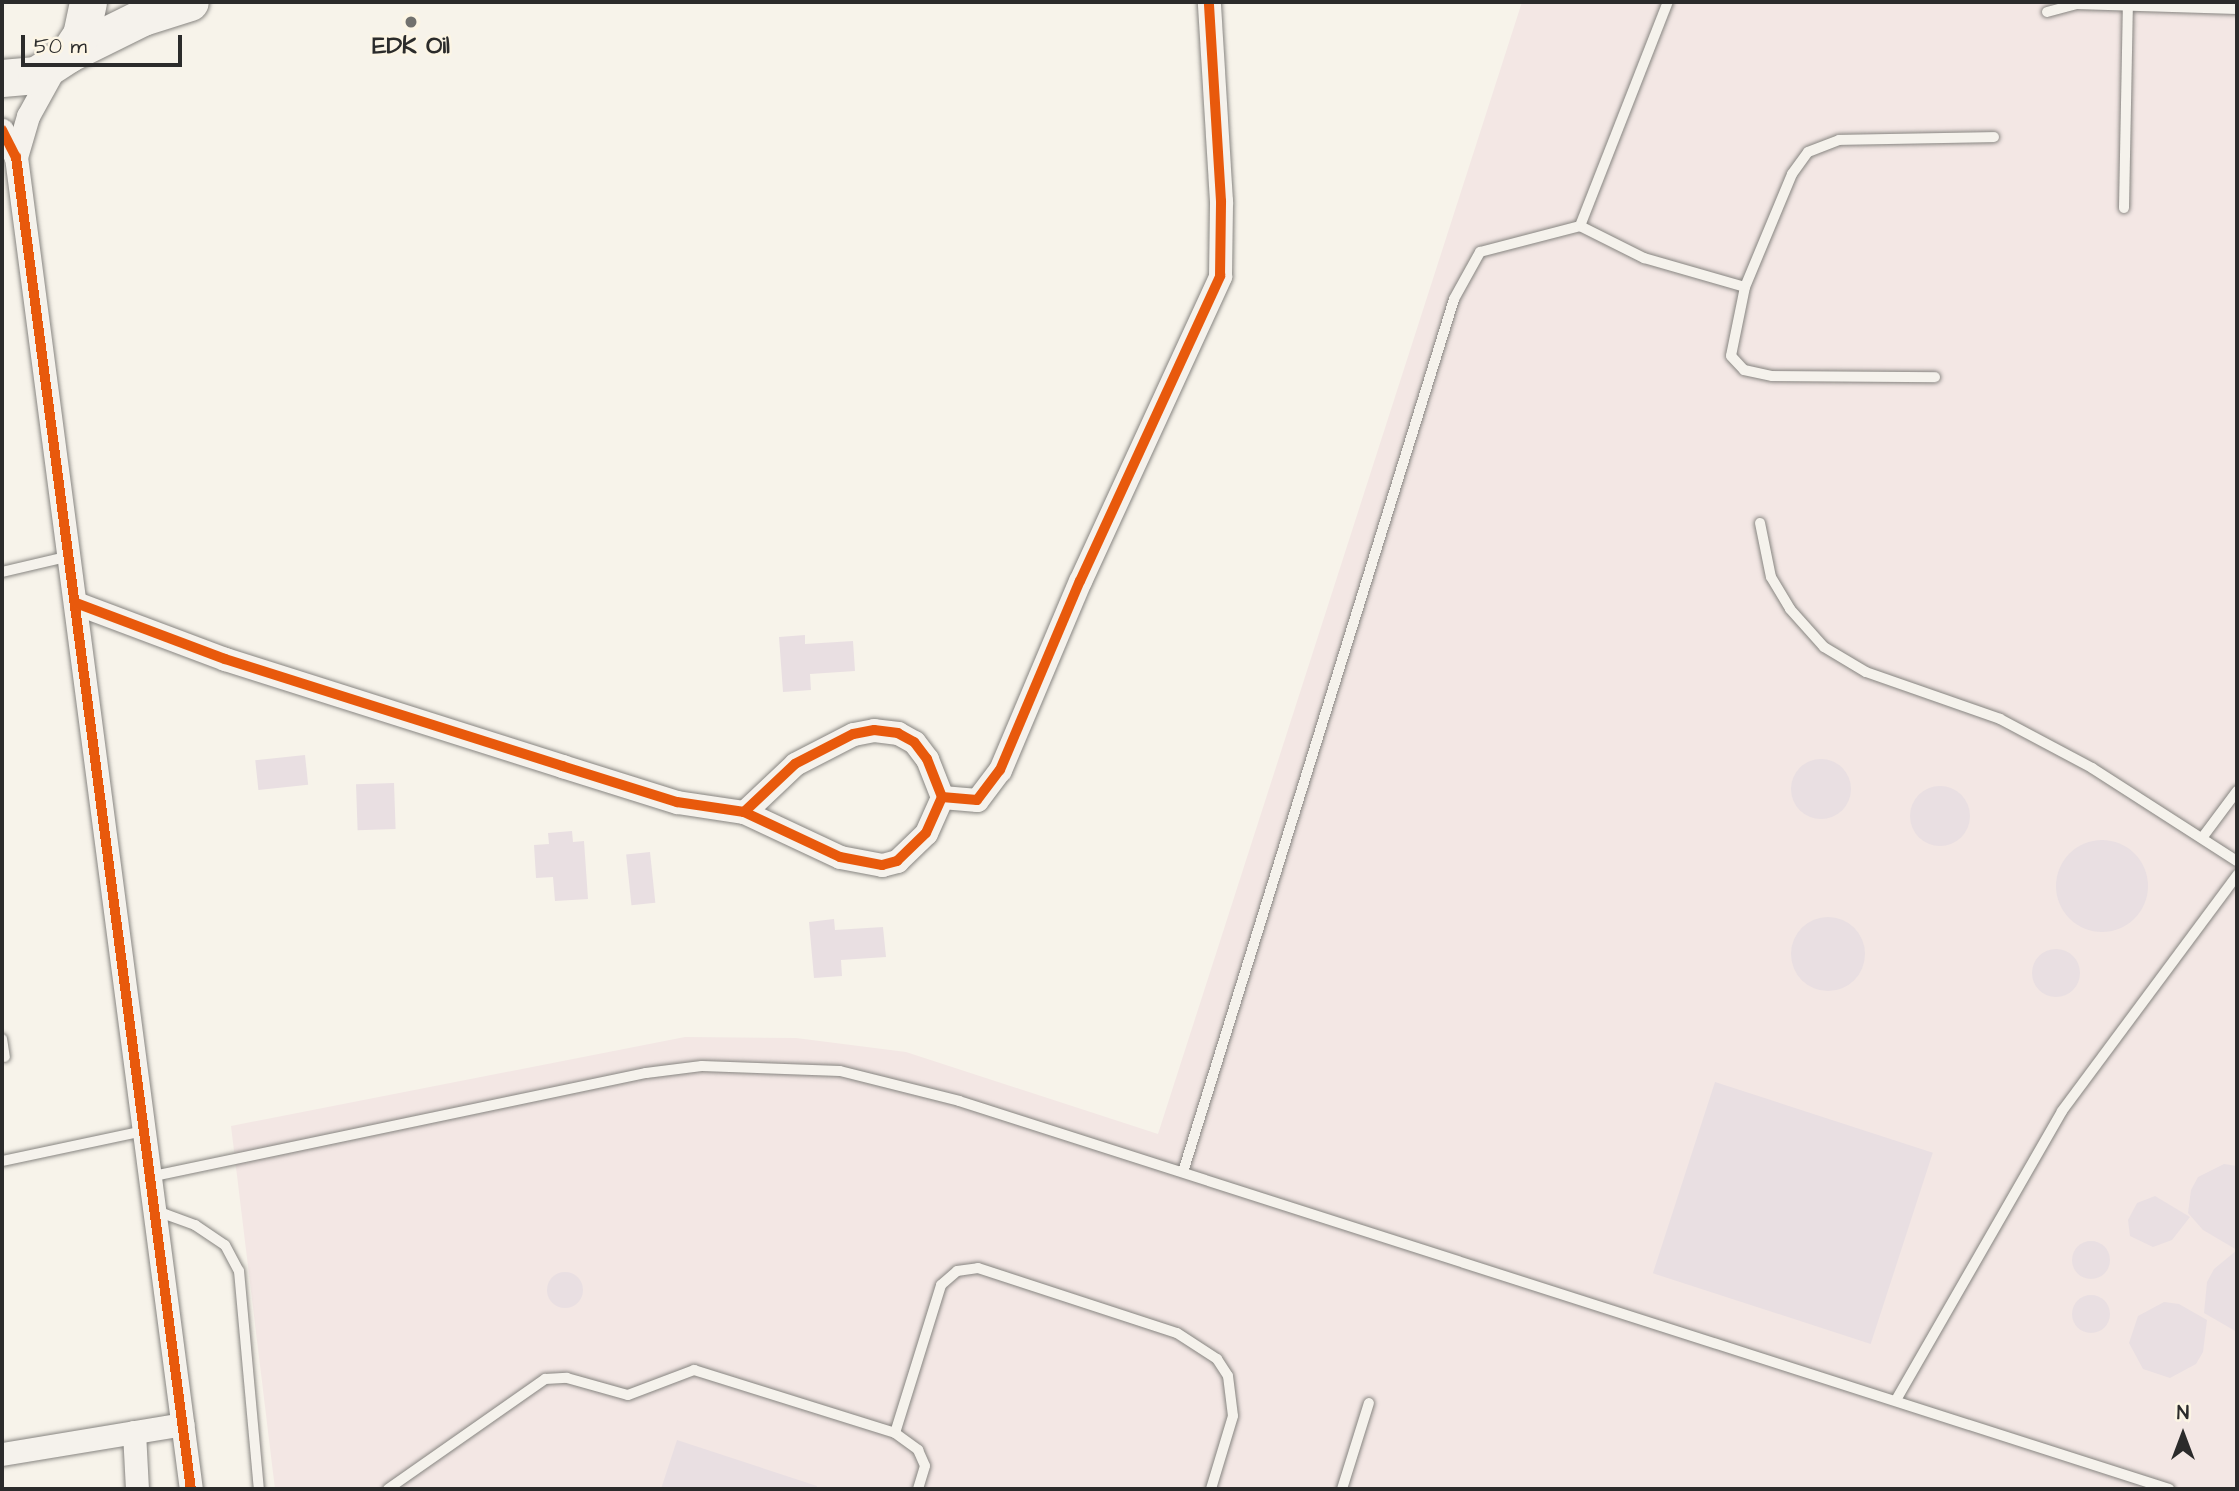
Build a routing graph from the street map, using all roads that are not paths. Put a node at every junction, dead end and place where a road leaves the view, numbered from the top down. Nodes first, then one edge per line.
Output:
1 (88, 2) edge
2 (190, 2) edge
3 (1209, 2) edge
4 (1668, 2) edge
5 (2128, 7) junction
6 (2237, 9) edge
7 (2048, 12) dead end
8 (62, 59) junction
9 (2, 78) edge
10 (2, 130) edge
11 (1994, 137) dead end
12 (16, 157) junction
13 (2124, 208) dead end
14 (1580, 226) junction
15 (1745, 287) junction
16 (1935, 377) dead end
17 (1760, 523) dead end
18 (70, 556) junction
19 (2, 572) edge
20 (76, 603) junction
21 (2237, 791) edge
22 (942, 797) junction
23 (744, 812) junction
24 (2202, 838) junction
25 (2237, 861) edge
26 (2237, 875) edge
27 (2, 1039) edge
28 (5, 1057) dead end
29 (143, 1131) junction
30 (2, 1161) edge
31 (1183, 1172) junction
32 (149, 1177) junction
33 (154, 1210) junction
34 (1896, 1400) junction
35 (1369, 1403) dead end
36 (183, 1424) junction
37 (134, 1432) junction
38 (895, 1433) junction
39 (2, 1454) edge
40 (137, 1489) edge
41 (191, 1489) edge
42 (259, 1489) edge
43 (388, 1489) edge
44 (918, 1489) edge
45 (1211, 1489) edge
46 (1342, 1489) edge
47 (2169, 1489) edge

1 - 8 highway
2 - 8 highway
3 - 22 street
4 - 14 lane
5 - 6 lane
5 - 7 lane
5 - 13 lane
8 - 9 highway
8 - 12 street
10 - 12 street
11 - 15 lane
12 - 18 street
14 - 15 lane
14 - 31 lane
15 - 16 lane
17 - 24 lane
18 - 19 lane
18 - 20 street
20 - 23 street
20 - 29 street
21 - 24 lane
22 - 23 street
22 - 23 street
24 - 25 lane
26 - 34 lane
27 - 28 lane
29 - 30 lane
29 - 32 street
31 - 32 lane
31 - 34 lane
32 - 33 street
33 - 36 street
33 - 42 lane
34 - 47 lane
35 - 46 lane
36 - 37 street
36 - 41 street
37 - 39 street
37 - 40 street
38 - 43 lane
38 - 44 lane
38 - 45 lane

